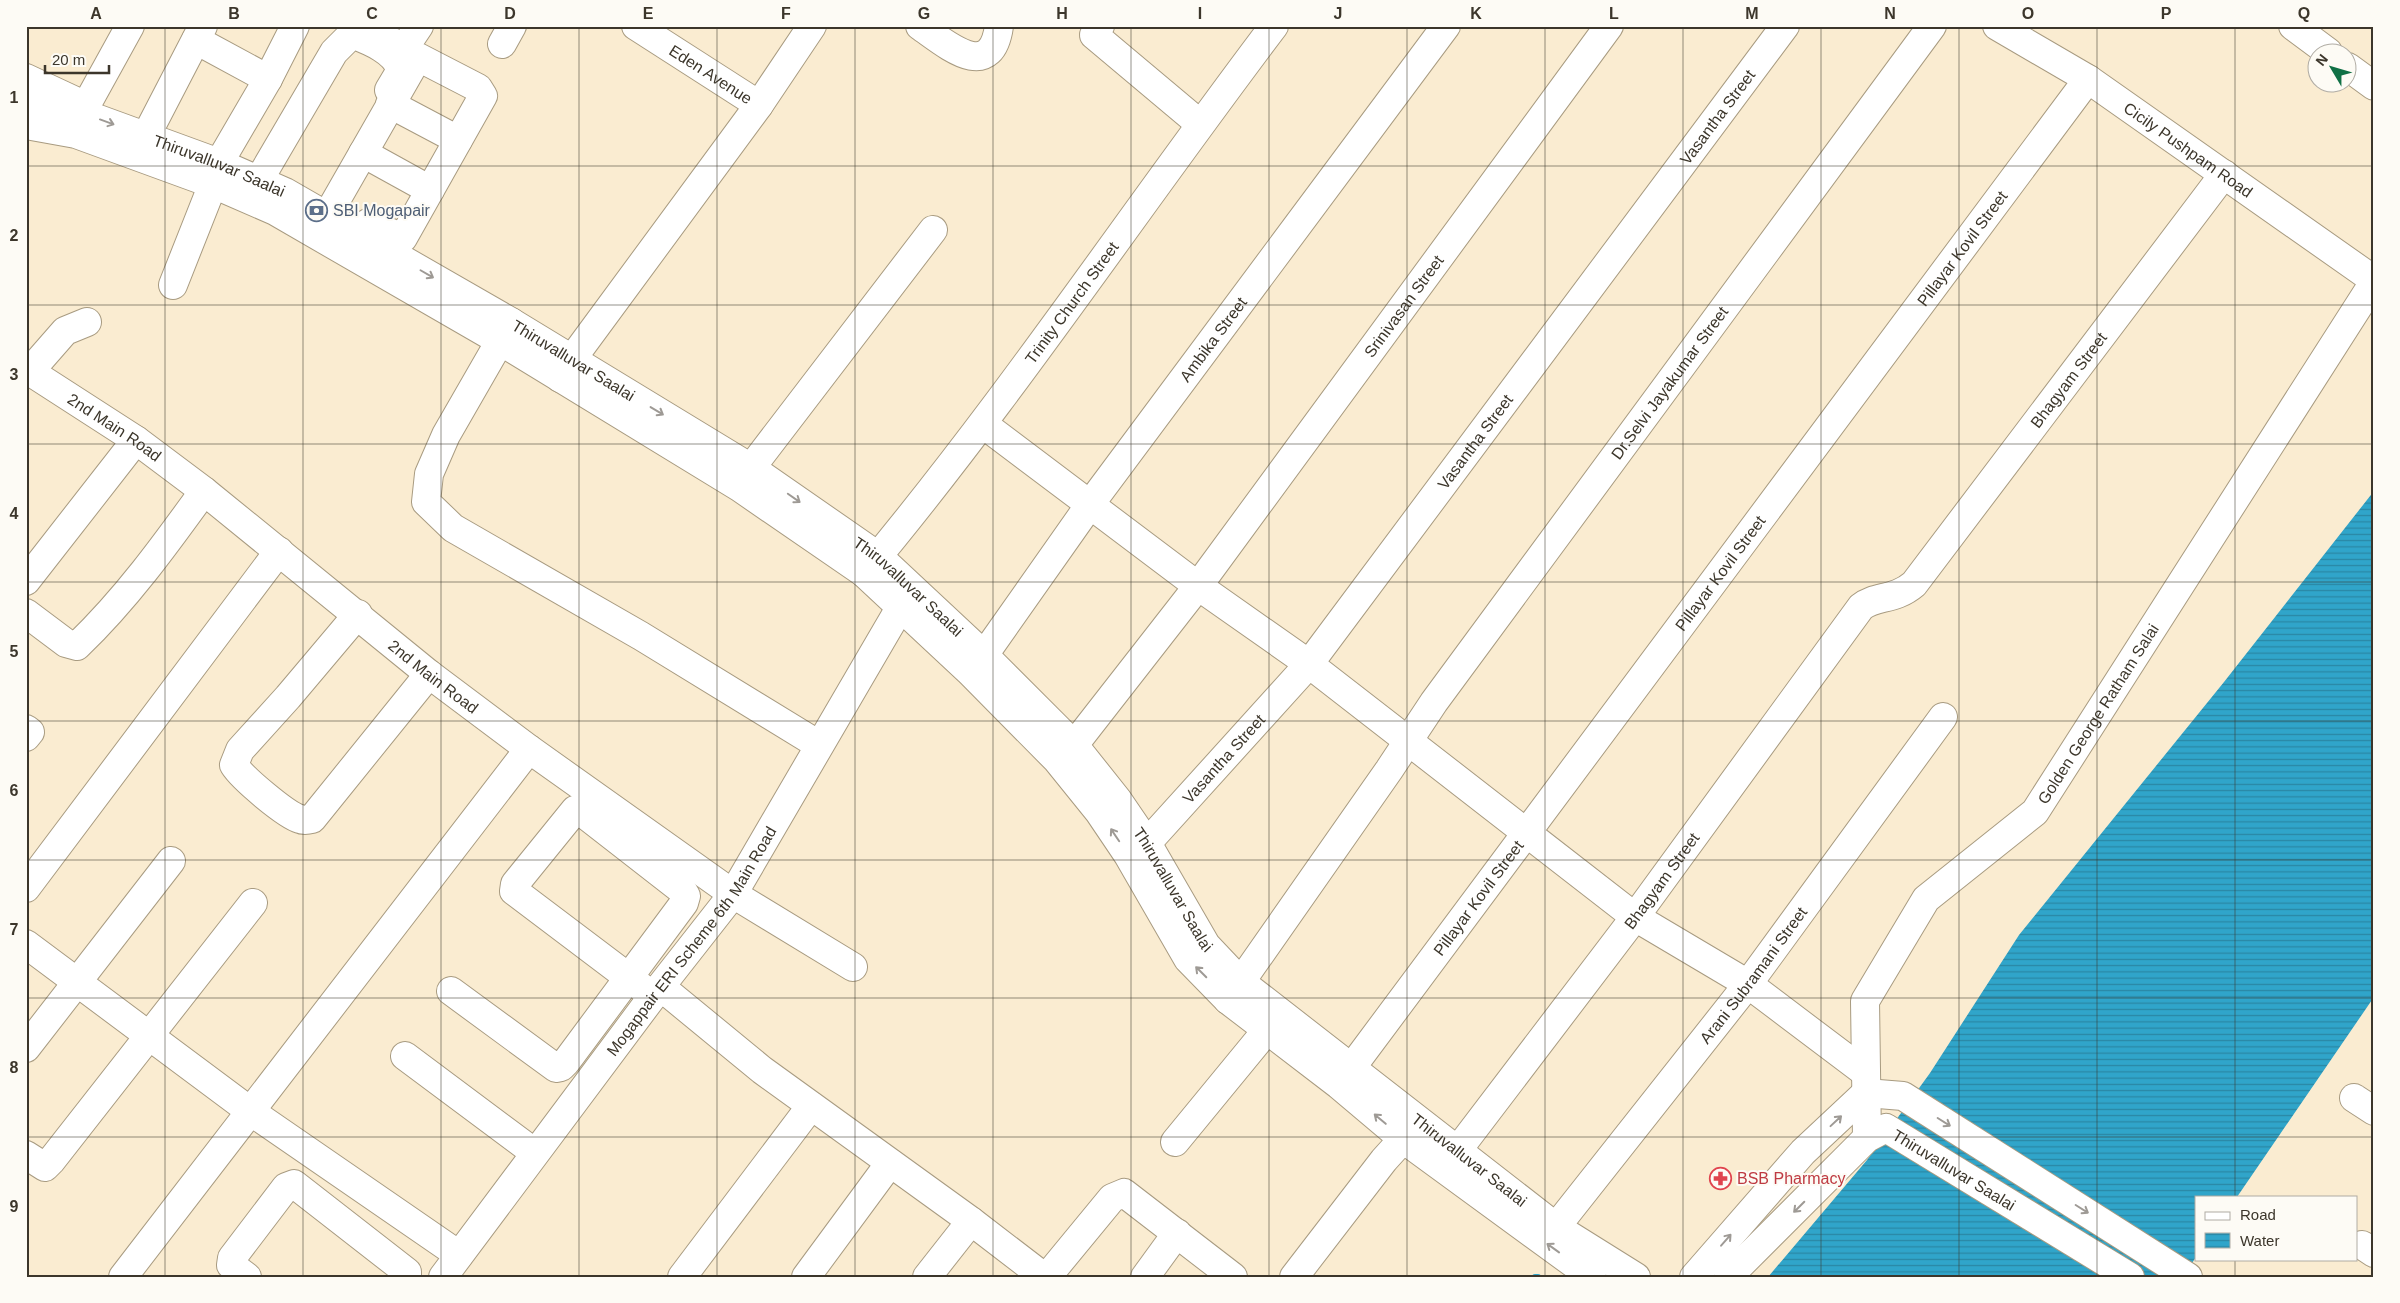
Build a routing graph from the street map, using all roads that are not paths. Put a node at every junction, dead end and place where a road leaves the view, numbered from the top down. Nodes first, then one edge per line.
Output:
1 (130, 26) edge
2 (295, 26) edge
3 (361, 26) edge
4 (419, 26) edge
5 (636, 26) edge
6 (812, 26) edge
7 (920, 26) edge
8 (1100, 26) edge
9 (1274, 26) edge
10 (1446, 26) edge
11 (1609, 26) edge
12 (1785, 26) edge
13 (1932, 26) edge
14 (1997, 26) edge
15 (2293, 26) edge
16 (200, 33) edge
17 (995, 38) edge
18 (2315, 42) edge
19 (2358, 74) edge
20 (2088, 78) junction
21 (268, 79) junction
22 (2374, 86) edge
23 (496, 96) dead end
24 (27, 104) edge
25 (390, 104) junction
26 (759, 105) junction
27 (84, 110) junction
28 (1200, 124) junction
29 (146, 136) junction
30 (458, 140) junction
31 (363, 153) junction
32 (216, 173) junction
33 (2224, 174) junction
34 (259, 180) junction
35 (430, 190) junction
36 (323, 214) junction
37 (933, 230) dead end
38 (360, 235) junction
39 (400, 258) junction
40 (2374, 281) edge
41 (172, 284) dead end
42 (86, 322) dead end
43 (506, 331) junction
44 (566, 368) junction
45 (28, 370) edge
46 (984, 424) junction
47 (136, 440) junction
48 (751, 468) junction
49 (204, 491) junction
50 (1091, 503) junction
51 (279, 551) junction
52 (871, 565) junction
53 (26, 581) edge
54 (1198, 586) junction
55 (905, 598) junction
56 (26, 613) edge
57 (358, 614) junction
58 (984, 654) junction
59 (1309, 664) junction
60 (429, 674) junction
61 (1943, 717) dead end
62 (26, 729) edge
63 (26, 737) edge
64 (1408, 742) junction
65 (819, 745) junction
66 (1074, 745) junction
67 (529, 749) junction
68 (1525, 833) junction
69 (1147, 844) junction
70 (171, 861) dead end
71 (26, 888) edge
72 (733, 894) junction
73 (253, 903) dead end
74 (1636, 917) junction
75 (26, 944) edge
76 (853, 967) dead end
77 (628, 977) junction
78 (78, 982) junction
79 (1748, 984) junction
80 (451, 991) dead end
81 (657, 991) junction
82 (1235, 991) junction
83 (1268, 1030) junction
84 (150, 1035) junction
85 (26, 1048) edge
86 (405, 1056) dead end
87 (1352, 1068) junction
88 (1866, 1083) junction
89 (811, 1106) junction
90 (250, 1111) junction
91 (1876, 1133) junction
92 (1403, 1139) junction
93 (1175, 1142) dead end
94 (1457, 1150) junction
95 (535, 1153) junction
96 (26, 1155) edge
97 (890, 1163) junction
98 (971, 1221) junction
99 (1556, 1227) junction
100 (1177, 1233) junction
101 (453, 1269) edge
102 (123, 1277) edge
103 (247, 1277) edge
104 (407, 1277) edge
105 (682, 1277) edge
106 (806, 1277) edge
107 (927, 1277) edge
108 (1045, 1277) edge
109 (1145, 1277) edge
110 (1233, 1277) edge
111 (1294, 1277) edge
112 (1592, 1277) edge
113 (1636, 1277) edge
114 (1694, 1277) edge
115 (1728, 1277) edge
116 (2130, 1277) edge
117 (2188, 1277) edge

1 - 27 street
2 - 21 street
3 - 4 street
5 - 26 street, Eden Avenue
6 - 26 street
7 - 17 street
8 - 28 street
9 - 28 street, Trinity Church Street
10 - 50 street, Ambika Street
11 - 54 street, Srinivasan Street
12 - 59 street, Vasantha Street
13 - 64 street, Dr.Selvi Jayakumar Street
14 - 20 street, Cicily Pushpam Road
15 - 18 street
16 - 21 street
16 - 29 street
19 - 22 street
20 - 33 street, Cicily Pushpam Road
20 - 68 street, Pillayar Kovil Street
21 - 32 street
23 - 39 street
24 - 27 street, Thiruvalluvar Saalai
24 - 32 street, Thiruvalluvar Saalai
25 - 30 street
25 - 30 street
25 - 31 street
26 - 44 street
27 -> 29 street, Thiruvalluvar Saalai
28 - 46 street, Trinity Church Street
29 - 32 street, Thiruvalluvar Saalai
30 - 35 street
31 - 35 street
31 - 36 street
32 - 34 street, Thiruvalluvar Saalai
32 - 41 street
32 - 43 street, Thiruvalluvar Saalai
33 - 40 street, Cicily Pushpam Road
33 - 74 street, Bhagyam Street
34 - 36 street, Thiruvalluvar Saalai
34 - 36 street
35 - 38 street
36 - 38 street, Thiruvalluvar Saalai
37 - 48 street
38 - 39 street, Thiruvalluvar Saalai
39 -> 43 street, Thiruvalluvar Saalai
40 - 88 street, Golden George Ratham Salai
42 - 45 street
43 - 44 street, Thiruvalluvar Saalai
43 - 65 street
44 -> 48 street, Thiruvalluvar Saalai
44 - 52 street, Thiruvalluvar Saalai
45 - 47 street, 2nd Main Road
46 - 50 street
46 - 52 street, Trinity Church Street
47 - 49 street, 2nd Main Road
47 - 53 street
48 -> 52 street, Thiruvalluvar Saalai
49 - 51 street, 2nd Main Road
49 - 56 street
50 - 54 street
50 - 58 street, Ambika Street
51 - 57 street, 2nd Main Road
51 - 71 street
52 - 55 street, Thiruvalluvar Saalai
54 - 59 street
54 - 66 street, Srinivasan Street
55 - 58 street, Thiruvalluvar Saalai
55 - 65 street, Mogappair ERI Scheme 6th Main Road
82 -> 55 street, Thiruvalluvar Saalai
57 - 60 street, 2nd Main Road
57 - 60 street
58 - 66 street, Thiruvalluvar Saalai
59 - 64 street
59 - 69 street, Vasantha Street
60 - 67 street, 2nd Main Road
61 - 79 street, Arani Subramani Street
62 - 63 street
64 - 68 street
64 - 82 street, Dr.Selvi Jayakumar Street
65 - 72 street, Mogappair ERI Scheme 6th Main Road
66 - 69 street, Thiruvalluvar Saalai
67 - 72 street, 2nd Main Road
67 - 90 street
68 - 74 street
68 - 87 street, Pillayar Kovil Street
69 - 82 street, Thiruvalluvar Saalai
70 - 78 street
72 - 76 street, 2nd Main Road
72 - 81 street, Mogappair ERI Scheme 6th Main Road
73 - 84 street
74 - 79 street
74 - 94 street, Bhagyam Street
75 - 78 street
77 - 77 street
77 - 80 street
77 - 81 street
78 - 84 street
78 - 85 street
79 - 88 street
79 - 99 street, Arani Subramani Street
81 - 89 street
81 - 95 street, Mogappair ERI Scheme 6th Main Road
82 - 83 street, Thiruvalluvar Saalai
82 - 87 street, Thiruvalluvar Saalai
92 -> 83 street, Thiruvalluvar Saalai
83 - 93 street
84 - 90 street
84 - 96 street
86 - 95 street
87 - 94 street, Thiruvalluvar Saalai
88 - 91 street, Golden George Ratham Salai
114 -> 88 street
88 -> 117 street
89 - 97 street
89 - 105 street
90 - 101 street
90 - 102 street
91 -> 115 street, Thiruvalluvar Saalai
91 - 116 street, Thiruvalluvar Saalai
92 - 111 street
112 -> 92 street, Thiruvalluvar Saalai
94 - 99 street, Thiruvalluvar Saalai
95 - 101 street, Mogappair ERI Scheme 6th Main Road
97 - 98 street
97 - 106 street
98 - 107 street
98 - 108 street
99 - 113 street, Thiruvalluvar Saalai
100 - 108 street
100 - 109 street
100 - 110 street
103 - 104 street

